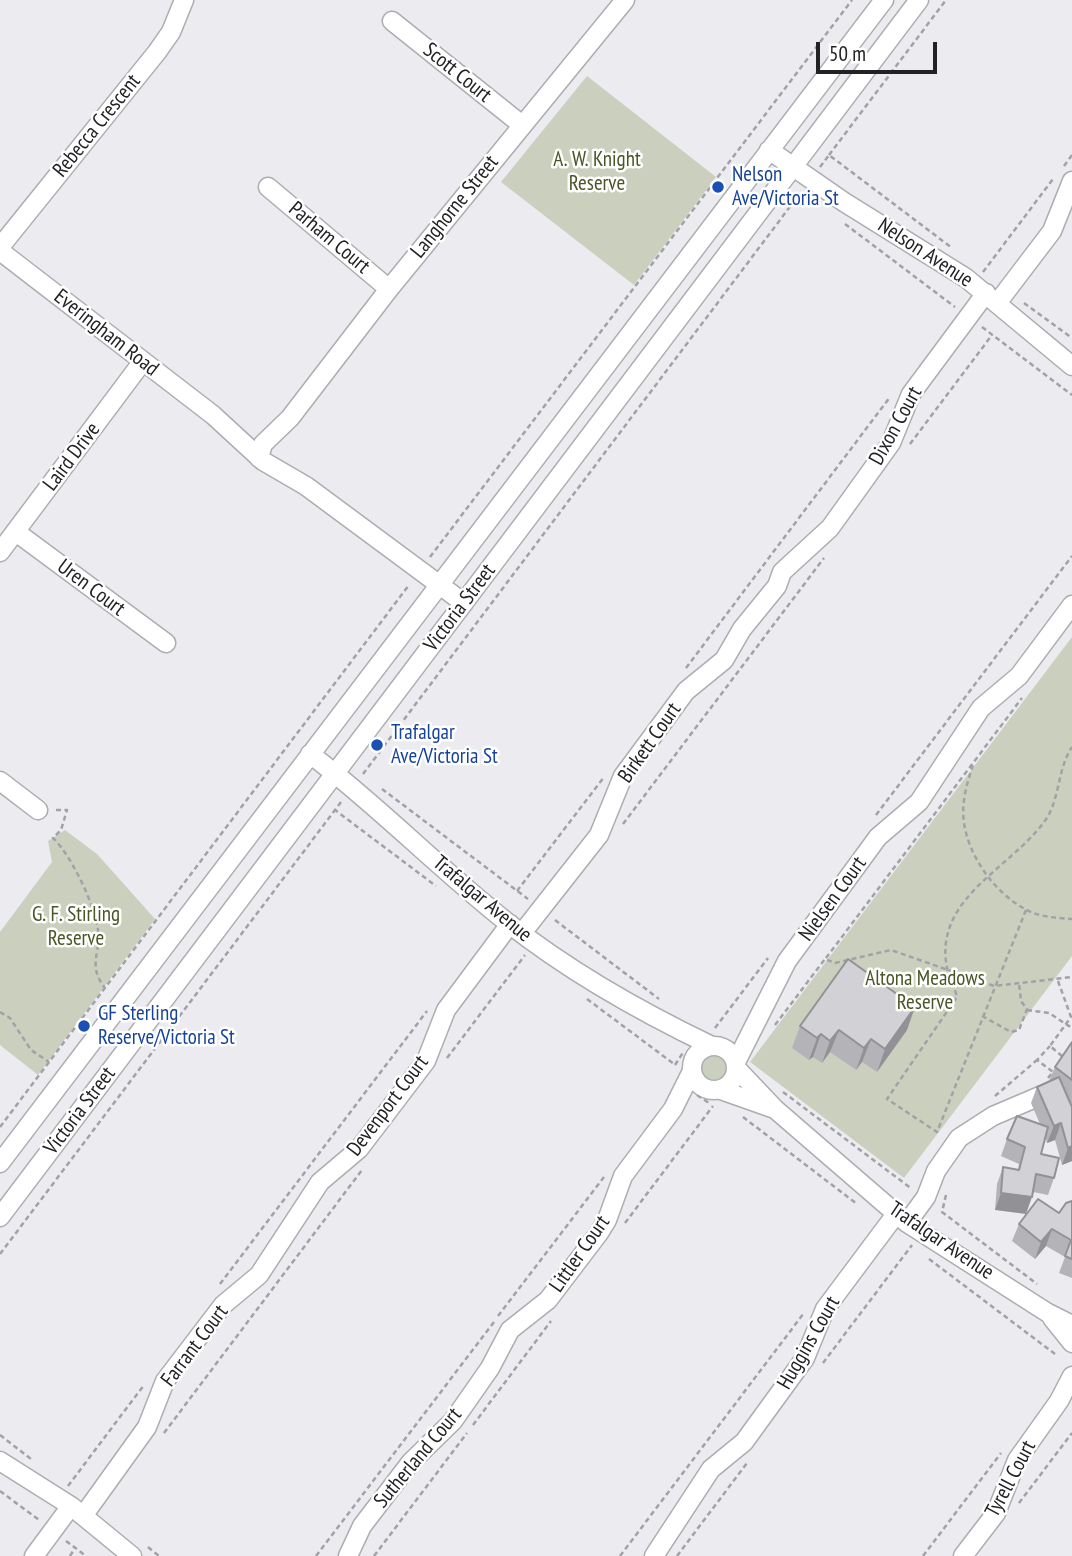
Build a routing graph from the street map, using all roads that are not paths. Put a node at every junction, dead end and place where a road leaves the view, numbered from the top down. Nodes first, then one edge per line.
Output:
1 (184, 0) edge
2 (625, 0) edge
3 (884, 0) edge
4 (919, 0) edge
5 (392, 21) dead end
6 (522, 125) junction
7 (769, 150) junction
8 (792, 166) junction
9 (1072, 181) edge
10 (268, 187) dead end
11 (0, 249) edge
12 (389, 289) junction
13 (992, 298) junction
14 (144, 361) junction
15 (1072, 366) edge
16 (264, 451) junction
17 (16, 532) junction
18 (0, 552) edge
19 (439, 586) junction
20 (464, 603) junction
21 (1072, 605) edge
22 (742, 629) joint
23 (166, 643) dead end
24 (310, 754) junction
25 (335, 773) junction
26 (0, 781) edge
27 (38, 810) road end
28 (516, 929) junction
29 (667, 1026) junction
30 (752, 1029) junction
31 (715, 1041) junction
32 (737, 1066) junction
33 (692, 1067) junction
34 (750, 1093) junction
35 (716, 1096) junction
36 (1040, 1096) edge
37 (673, 1109) junction
38 (0, 1163) edge
39 (0, 1217) edge
40 (897, 1221) junction
41 (271, 1254) joint
42 (1048, 1313) junction
43 (1072, 1325) edge
44 (1072, 1343) edge
45 (1072, 1376) edge
46 (469, 1397) joint
47 (1065, 1397) edge
48 (0, 1461) edge
49 (77, 1511) junction
50 (656, 1553) edge
51 (34, 1556) edge
52 (132, 1556) edge
53 (348, 1556) edge
54 (963, 1556) edge

1 - 11 street, Rebecca Crescent
2 - 6 street, Langhorne Street
3 - 7 street, Victoria Street
4 - 8 street, Victoria Street
5 - 6 street, Scott Court
6 - 12 street, Langhorne Street
7 - 8 street, Nelson Avenue
7 - 19 street, Victoria Street
8 - 13 street, Nelson Avenue
8 - 20 street, Victoria Street
9 - 13 street, Dixon Court
10 - 12 street, Parham Court
11 - 14 street, Everingham Road
12 - 16 street, Langhorne Street
13 - 15 street, Nelson Avenue
13 - 22 street, Dixon Court
14 - 16 street, Everingham Road
14 - 17 street, Laird Drive
16 - 19 street, Everingham Road
17 - 18 street, Laird Drive
17 - 23 street, Uren Court
19 - 20 street, Everingham Road
19 - 24 street, Victoria Street
20 - 25 street, Victoria Street
21 - 30 street, Nielsen Court
22 - 28 street, Birkett Court
24 - 25 street, Trafalgar Avenue
24 - 38 street, Victoria Street
25 - 28 street, Trafalgar Avenue
25 - 39 street, Victoria Street
26 - 27 street
28 - 29 street, Trafalgar Avenue
28 - 41 street, Devenport Court
29 - 31 street, Trafalgar Avenue
29 - 33 street, Trafalgar Avenue
30 - 31 street
30 - 32 street, Nielsen Court
31 - 32 street
31 - 33 street
32 - 34 street, Trafalgar Avenue
32 - 35 street
33 - 35 street
33 - 37 street, Littler Court
34 - 35 street, Trafalgar Avenue
34 - 40 street, Trafalgar Avenue
35 - 37 street, Littler Court
36 - 40 street, Huggins Court
37 - 46 street, Littler Court
40 - 42 street, Trafalgar Avenue
40 - 50 street, Huggins Court
41 - 49 street, Farrant Court
42 - 43 street, Trafalgar Avenue
42 - 44 street, Trafalgar Avenue
45 - 47 street, Tyrell Court
46 - 53 street, Sutherland Court
47 - 54 street, Tyrell Court
48 - 49 street
49 - 51 street, Farrant Court
49 - 52 street

